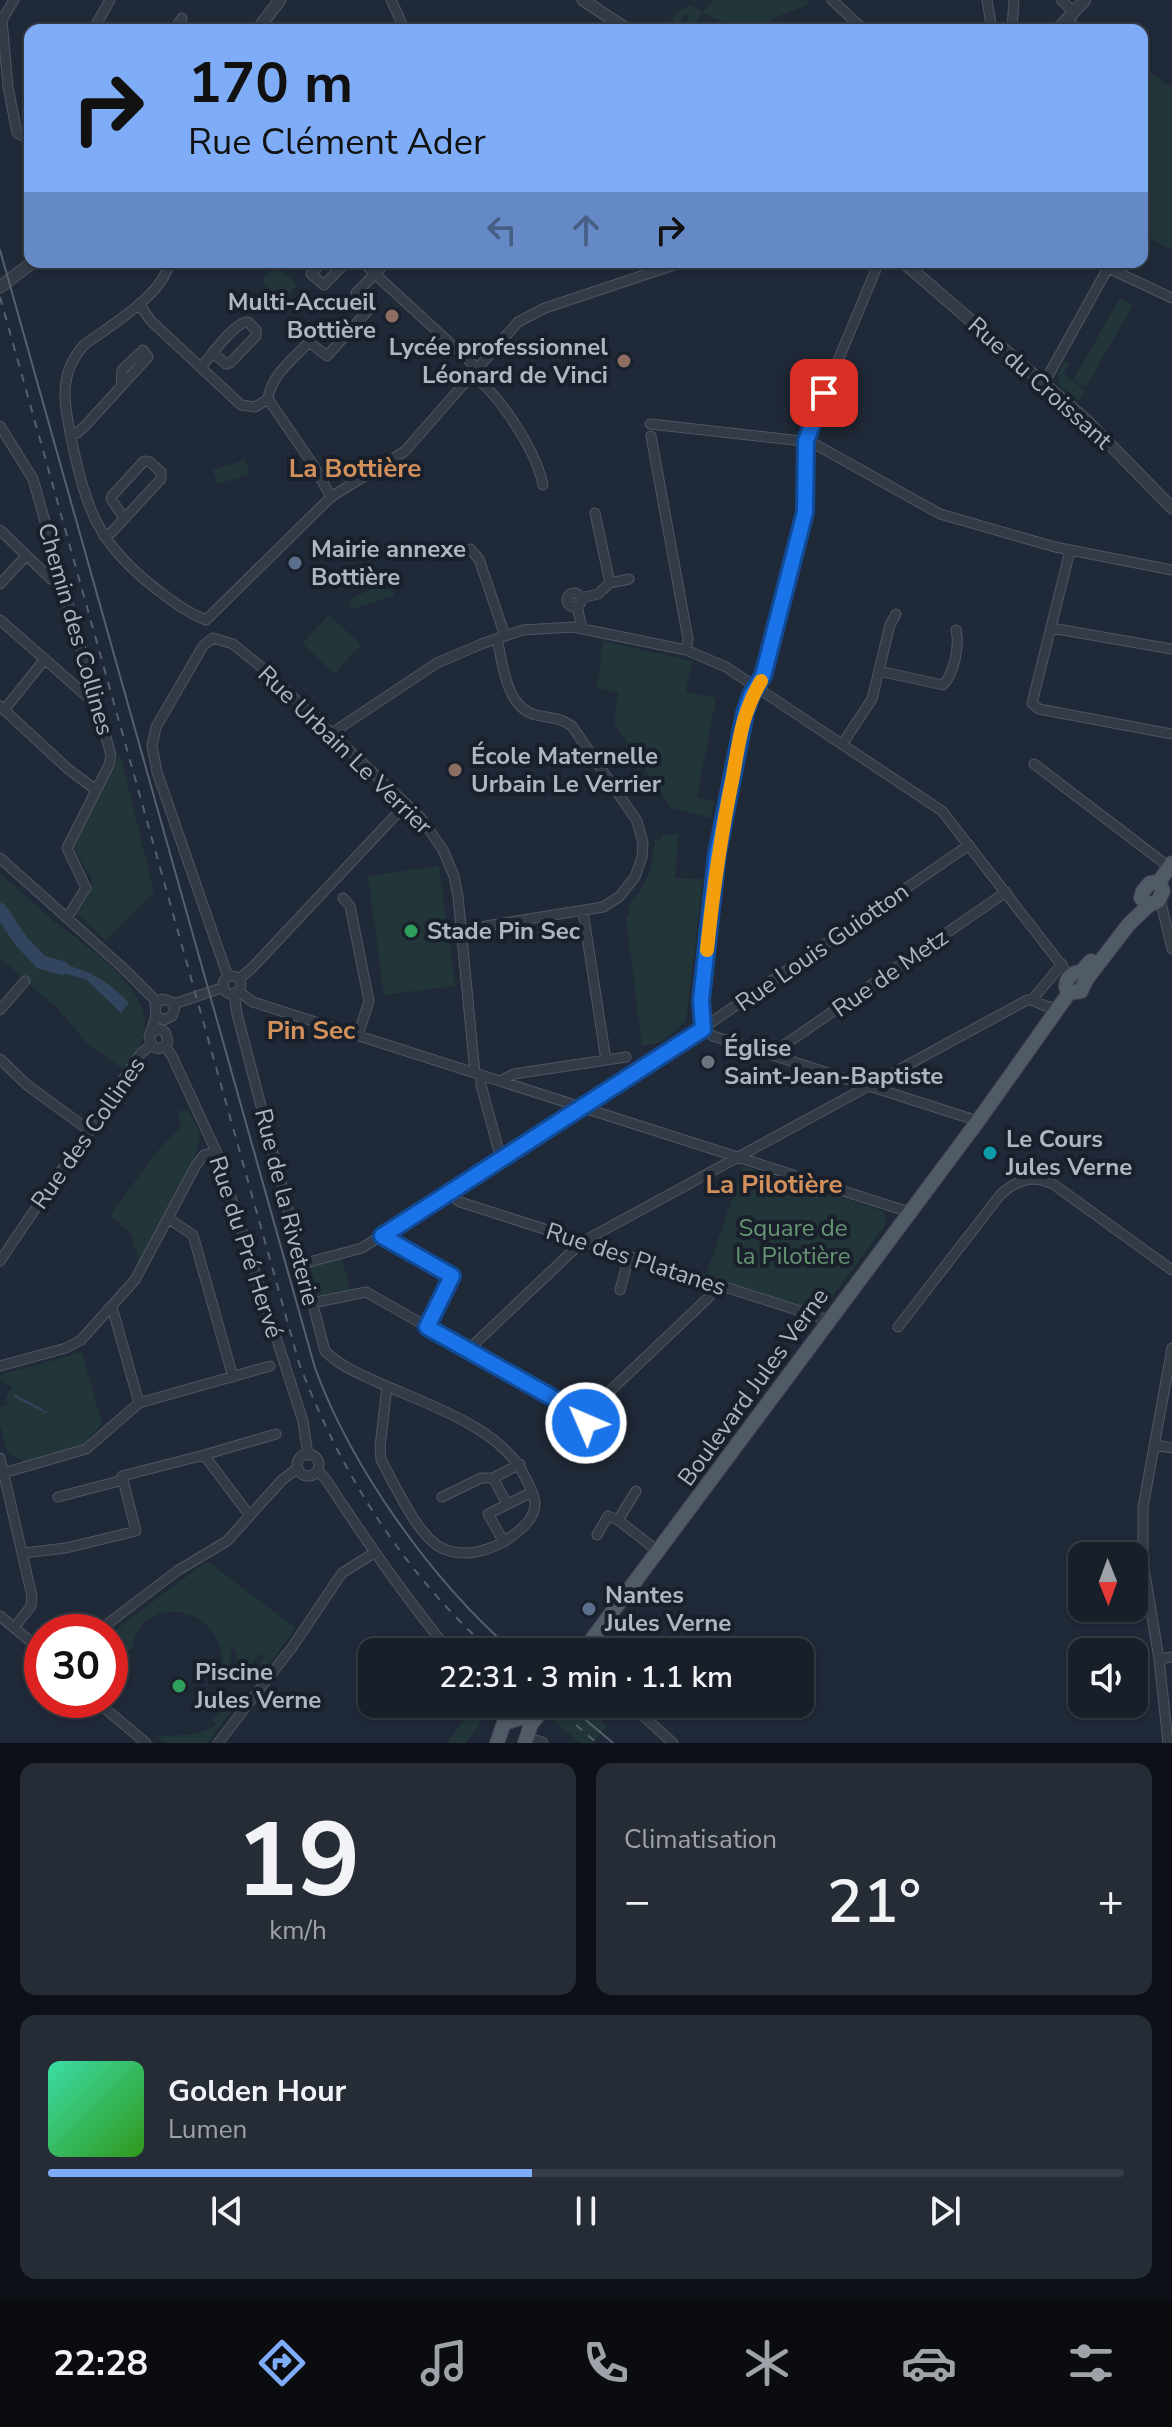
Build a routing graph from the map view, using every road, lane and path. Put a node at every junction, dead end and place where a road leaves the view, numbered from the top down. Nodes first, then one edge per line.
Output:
1 (14, 0) edge
2 (110, 0) edge
3 (280, 0) edge
4 (391, 0) edge
5 (583, 0) edge
6 (832, 0) edge
7 (987, 0) edge
8 (1014, 0) edge
9 (1061, 0) edge
10 (1085, 0) edge
11 (1071, 16) junction
12 (182, 18) dead end
13 (96, 24) edge
14 (178, 24) edge
15 (262, 24) edge
16 (402, 24) edge
17 (619, 24) edge
18 (858, 24) edge
19 (991, 24) edge
20 (1012, 24) edge
21 (1063, 24) edge
22 (1076, 24) edge
23 (24, 136) edge
24 (25, 268) edge
25 (167, 268) edge
26 (316, 268) edge
27 (340, 268) edge
28 (369, 268) edge
29 (380, 268) edge
30 (663, 268) edge
31 (877, 268) edge
32 (910, 268) edge
33 (1103, 268) edge
34 (1111, 268) edge
35 (375, 274) junction
36 (0, 287) edge
37 (1172, 298) edge
38 (139, 304) junction
39 (213, 353) junction
40 (201, 367) junction
41 (475, 371) junction
42 (1044, 383) junction
43 (121, 386) dead end
44 (268, 399) junction
45 (650, 424) dead end
46 (0, 426) edge
47 (70, 434) junction
48 (651, 436) dead end
49 (806, 441) junction
50 (543, 485) dead end
51 (331, 497) junction
52 (1172, 508) edge
53 (595, 513) dead end
54 (124, 518) junction
55 (0, 530) edge
56 (104, 536) junction
57 (470, 549) dead end
58 (1070, 551) junction
59 (26, 556) junction
60 (1172, 570) edge
61 (629, 579) dead end
62 (610, 583) junction
63 (0, 584) edge
64 (64, 585) junction
65 (896, 614) dead end
66 (0, 620) edge
67 (206, 620) junction
68 (582, 628) junction
69 (1051, 628) junction
70 (956, 630) dead end
71 (501, 637) junction
72 (213, 638) junction
73 (1172, 649) edge
74 (686, 650) junction
75 (45, 659) junction
76 (879, 671) junction
77 (757, 687) junction
78 (98, 706) junction
79 (2, 708) edge
80 (332, 733) junction
81 (1172, 734) edge
82 (843, 743) junction
83 (1034, 764) dead end
84 (96, 790) junction
85 (406, 804) junction
86 (969, 845) junction
87 (0, 858) edge
88 (1171, 865) edge
89 (1006, 892) junction
90 (343, 898) dead end
91 (1150, 901) junction
92 (583, 911) junction
93 (67, 918) junction
94 (461, 930) junction
95 (1172, 949) edge
96 (1075, 973) junction
97 (233, 978) junction
98 (25, 981) dead end
99 (224, 987) junction
100 (236, 992) junction
101 (1032, 1000) junction
102 (157, 1002) junction
103 (174, 1004) junction
104 (1058, 1008) junction
105 (0, 1010) edge
106 (156, 1016) junction
107 (170, 1018) junction
108 (703, 1029) junction
109 (152, 1032) junction
110 (167, 1034) junction
111 (358, 1035) junction
112 (151, 1045) junction
113 (165, 1046) junction
114 (775, 1055) junction
115 (626, 1057) dead end
116 (0, 1059) edge
117 (606, 1060) junction
118 (478, 1074) junction
119 (500, 1081) junction
120 (868, 1086) junction
121 (583, 1107) junction
122 (978, 1121) junction
123 (90, 1131) junction
124 (216, 1151) junction
125 (736, 1158) junction
126 (501, 1159) junction
127 (448, 1193) junction
128 (909, 1212) junction
129 (169, 1219) junction
130 (382, 1236) junction
131 (582, 1242) junction
132 (629, 1257) junction
133 (0, 1261) edge
134 (302, 1264) junction
135 (1172, 1270) edge
136 (717, 1285) junction
137 (620, 1290) dead end
138 (312, 1303) junction
139 (112, 1307) junction
140 (828, 1320) junction
141 (427, 1327) junction
142 (898, 1327) dead end
143 (1172, 1348) edge
144 (468, 1350) junction
145 (0, 1366) edge
146 (270, 1366) dead end
147 (233, 1377) junction
148 (387, 1386) junction
149 (139, 1403) junction
150 (276, 1434) dead end
151 (1155, 1445) junction
152 (1172, 1448) edge
153 (204, 1455) junction
154 (308, 1455) junction
155 (0, 1458) edge
156 (520, 1464) junction
157 (298, 1468) junction
158 (317, 1471) junction
159 (2, 1473) edge
160 (493, 1478) junction
161 (123, 1480) junction
162 (636, 1491) dead end
163 (532, 1492) junction
164 (58, 1497) dead end
165 (442, 1497) dead end
166 (507, 1504) junction
167 (250, 1516) junction
168 (618, 1520) junction
169 (597, 1535) dead end
170 (504, 1542) junction
171 (659, 1552) junction
172 (23, 1553) junction
173 (374, 1553) junction
174 (121, 1614) edge
175 (0, 1616) edge
176 (14, 1628) junction
177 (24, 1636) edge
178 (437, 1638) edge
179 (591, 1638) edge
180 (1172, 1657) edge
181 (1159, 1659) junction
182 (116, 1718) edge
183 (510, 1718) edge
184 (518, 1718) edge
185 (536, 1718) edge
186 (645, 1718) edge
187 (513, 1720) junction
188 (531, 1739) edge
189 (501, 1741) edge
190 (146, 1743) edge
191 (218, 1743) edge
192 (673, 1743) edge
193 (1168, 1743) edge

1 - 23 street
2 - 13 street
3 - 15 street
4 - 16 street
5 - 17 street
6 - 18 street
7 - 19 street
8 - 20 street
9 - 11 street
10 - 11 street
11 - 21 street
11 - 22 street
12 - 14 street
24 - 36 street
25 - 38 street
26 - 27 street
28 - 35 street
29 - 35 street
30 - 41 street
31 - 49 street
32 - 42 street, Rue du Croissant
33 - 42 street
34 - 37 street
35 - 41 street
35 - 44 street
38 - 40 street
38 - 47 street
39 - 39 street
39 - 40 street
40 - 44 street
41 - 50 street
41 - 51 street
42 - 52 street, Rue du Croissant
43 - 47 street
44 - 51 street
45 - 49 street
46 - 64 street, Chemin des Collines
47 - 56 street
48 - 74 street
49 - 58 street
49 - 77 street
51 - 67 street
53 - 62 street
54 - 54 street
54 - 56 street
55 - 59 street
56 - 67 street
57 - 71 street
58 - 60 street
58 - 69 street
59 - 63 street
59 - 64 street
61 - 62 street
62 - 68 street
64 - 78 street, Chemin des Collines
65 - 76 street
66 - 75 street
67 - 72 street
68 - 71 street
68 - 74 street
69 - 73 street
69 - 81 street
70 - 76 street
71 - 80 street
71 - 92 street
72 - 80 street, Rue Urbain Le Verrier
72 - 97 street
74 - 77 street
75 - 78 street
75 - 79 street
76 - 82 street
77 - 82 street
77 - 108 street
78 - 84 street, Chemin des Collines
79 - 84 street
80 - 85 street, Rue Urbain Le Verrier
82 - 86 street
83 - 88 street
84 - 93 street, Chemin des Collines
85 - 94 street, Rue Urbain Le Verrier
85 - 97 street
86 - 89 street
86 - 108 street, Rue Louis Guiotton
87 - 93 street
88 - 91 main road
89 - 96 street
89 - 114 street, Rue de Metz
90 - 111 street
91 - 95 street
91 - 96 main road
92 - 94 street
92 - 117 street
93 - 102 street
94 - 118 street, Rue Urbain Le Verrier
96 - 101 street
96 - 104 main road, Boulevard Jules Verne
97 - 99 street
97 - 100 street, Rue de la Riveterie
98 - 105 street
99 - 100 street
99 - 103 street
100 - 111 street
100 - 134 street, Rue de la Riveterie
101 - 104 street
101 - 120 street
102 - 103 street
102 - 106 street
103 - 107 street
104 - 122 main road, Boulevard Jules Verne
106 - 107 street
106 - 109 street
107 - 110 street
108 - 114 street
108 - 121 street, Rue Louis Guiotton
109 - 110 street
109 - 112 street
110 - 113 street
111 - 118 street
112 - 113 street
112 - 123 street, Rue des Collines
113 - 124 street, Rue du Pré Hervé
114 - 120 street
115 - 117 street
116 - 123 street
117 - 119 street
118 - 119 street
118 - 126 street, Rue Urbain Le Verrier
119 - 121 street
120 - 122 street
120 - 125 street
121 - 125 street
121 - 126 street, Rue Louis Guiotton
122 - 128 main road, Boulevard Jules Verne
123 - 133 street, Rue des Collines
124 - 129 street
124 - 154 street, Rue du Pré Hervé
125 - 128 street
125 - 131 street
126 - 127 street, Rue Louis Guiotton
127 - 130 street, Rue Louis Guiotton
127 - 131 street, Rue des Platanes
128 - 140 main road, Boulevard Jules Verne
129 - 139 street
129 - 147 street
130 - 134 street, Rue Louis Guiotton
130 - 141 street
131 - 132 street, Rue des Platanes
131 - 144 street
132 - 136 street, Rue des Platanes
132 - 137 street
134 - 138 street, Rue de la Riveterie
135 - 142 street
136 - 140 street, Rue des Platanes
136 - 144 street
138 - 141 street
138 - 148 street, Rue de la Riveterie
139 - 145 street
139 - 149 street
140 - 171 main road, Boulevard Jules Verne
141 - 144 street
143 - 151 street
146 - 147 street
147 - 149 street
148 - 156 street, Rue de la Riveterie
148 - 170 street
149 - 159 street
150 - 153 street
151 - 152 street
151 - 181 street
153 - 161 street
153 - 167 street
154 - 157 street
154 - 158 street
155 - 159 street
156 - 160 street
156 - 163 street
157 - 158 street
157 - 167 street
158 - 173 street
159 - 172 street
160 - 165 street
160 - 166 street
161 - 164 street
161 - 172 street
162 - 168 street
163 - 166 street
163 - 170 street
166 - 170 street
167 - 174 street
168 - 169 street
168 - 171 street
171 - 179 main road, Boulevard Jules Verne
172 - 176 street
173 - 178 street
173 - 191 street
175 - 176 street
176 - 177 street
180 - 181 street
181 - 193 street
182 - 190 street
183 - 187 street
184 - 187 main road
185 - 188 main road
186 - 192 street
187 - 188 main road
187 - 189 main road

